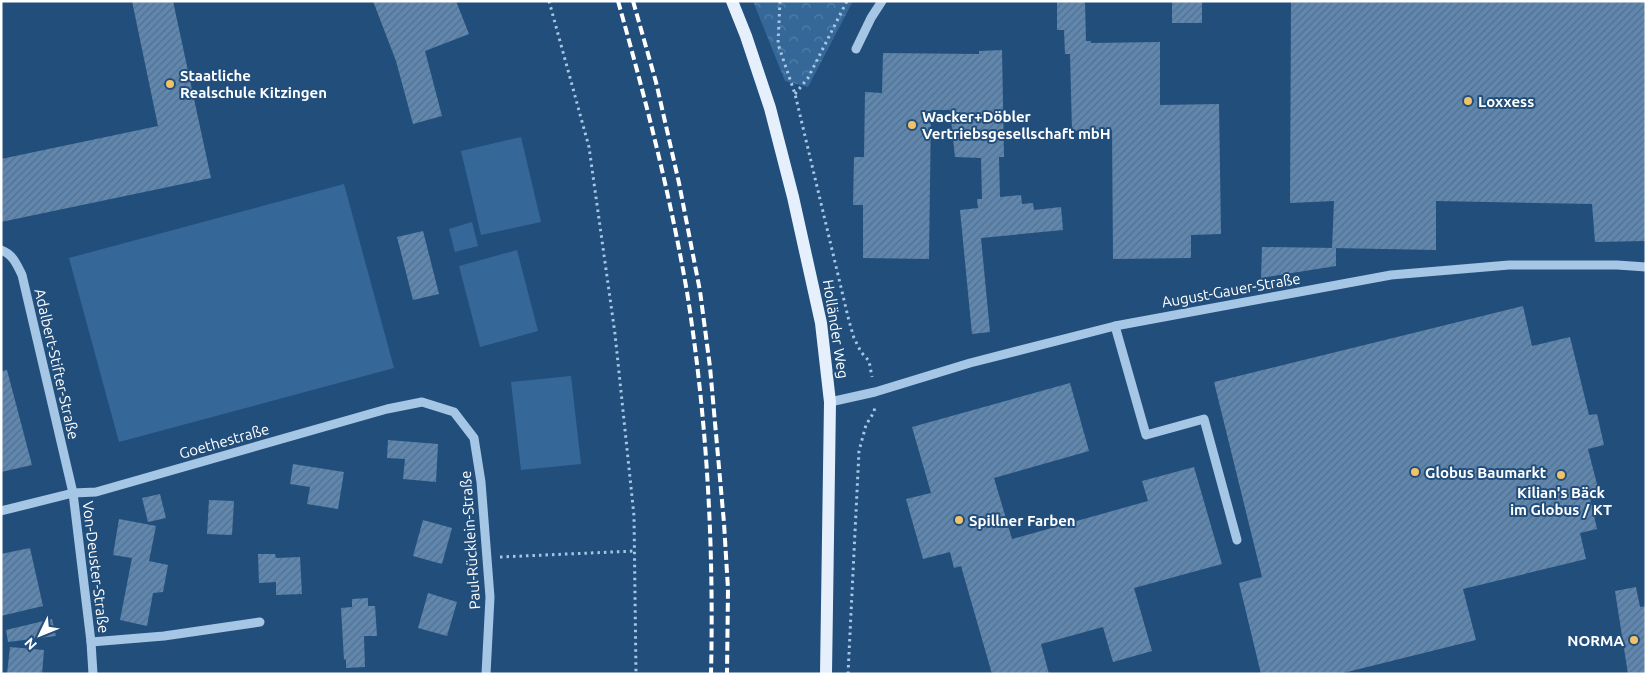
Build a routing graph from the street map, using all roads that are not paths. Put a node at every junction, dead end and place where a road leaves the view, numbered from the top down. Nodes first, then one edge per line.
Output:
1 (732, 1) edge
2 (882, 1) edge
3 (856, 49) dead end
4 (1, 250) edge
5 (1646, 267) edge
6 (1115, 326) junction
7 (830, 402) junction
8 (454, 412) joint
9 (73, 493) junction
10 (1, 511) edge
11 (1236, 540) dead end
12 (260, 622) dead end
13 (91, 642) junction
14 (93, 674) edge
15 (486, 674) edge
16 (826, 674) edge

1 - 7 main road, Holländer Weg
2 - 3 street
4 - 9 street, Adalbert-Stifter-Straße
5 - 6 street, August-Gauer-Straße
6 - 7 street, August-Gauer-Straße
6 - 11 street
7 - 16 main road, Holländer Weg
8 - 9 street, Goethestraße
8 - 15 street, Paul-Rücklein-Straße
9 - 10 street, Goethestraße
9 - 13 street, Von-Deuster-Straße
12 - 13 street
13 - 14 street, Von-Deuster-Straße

